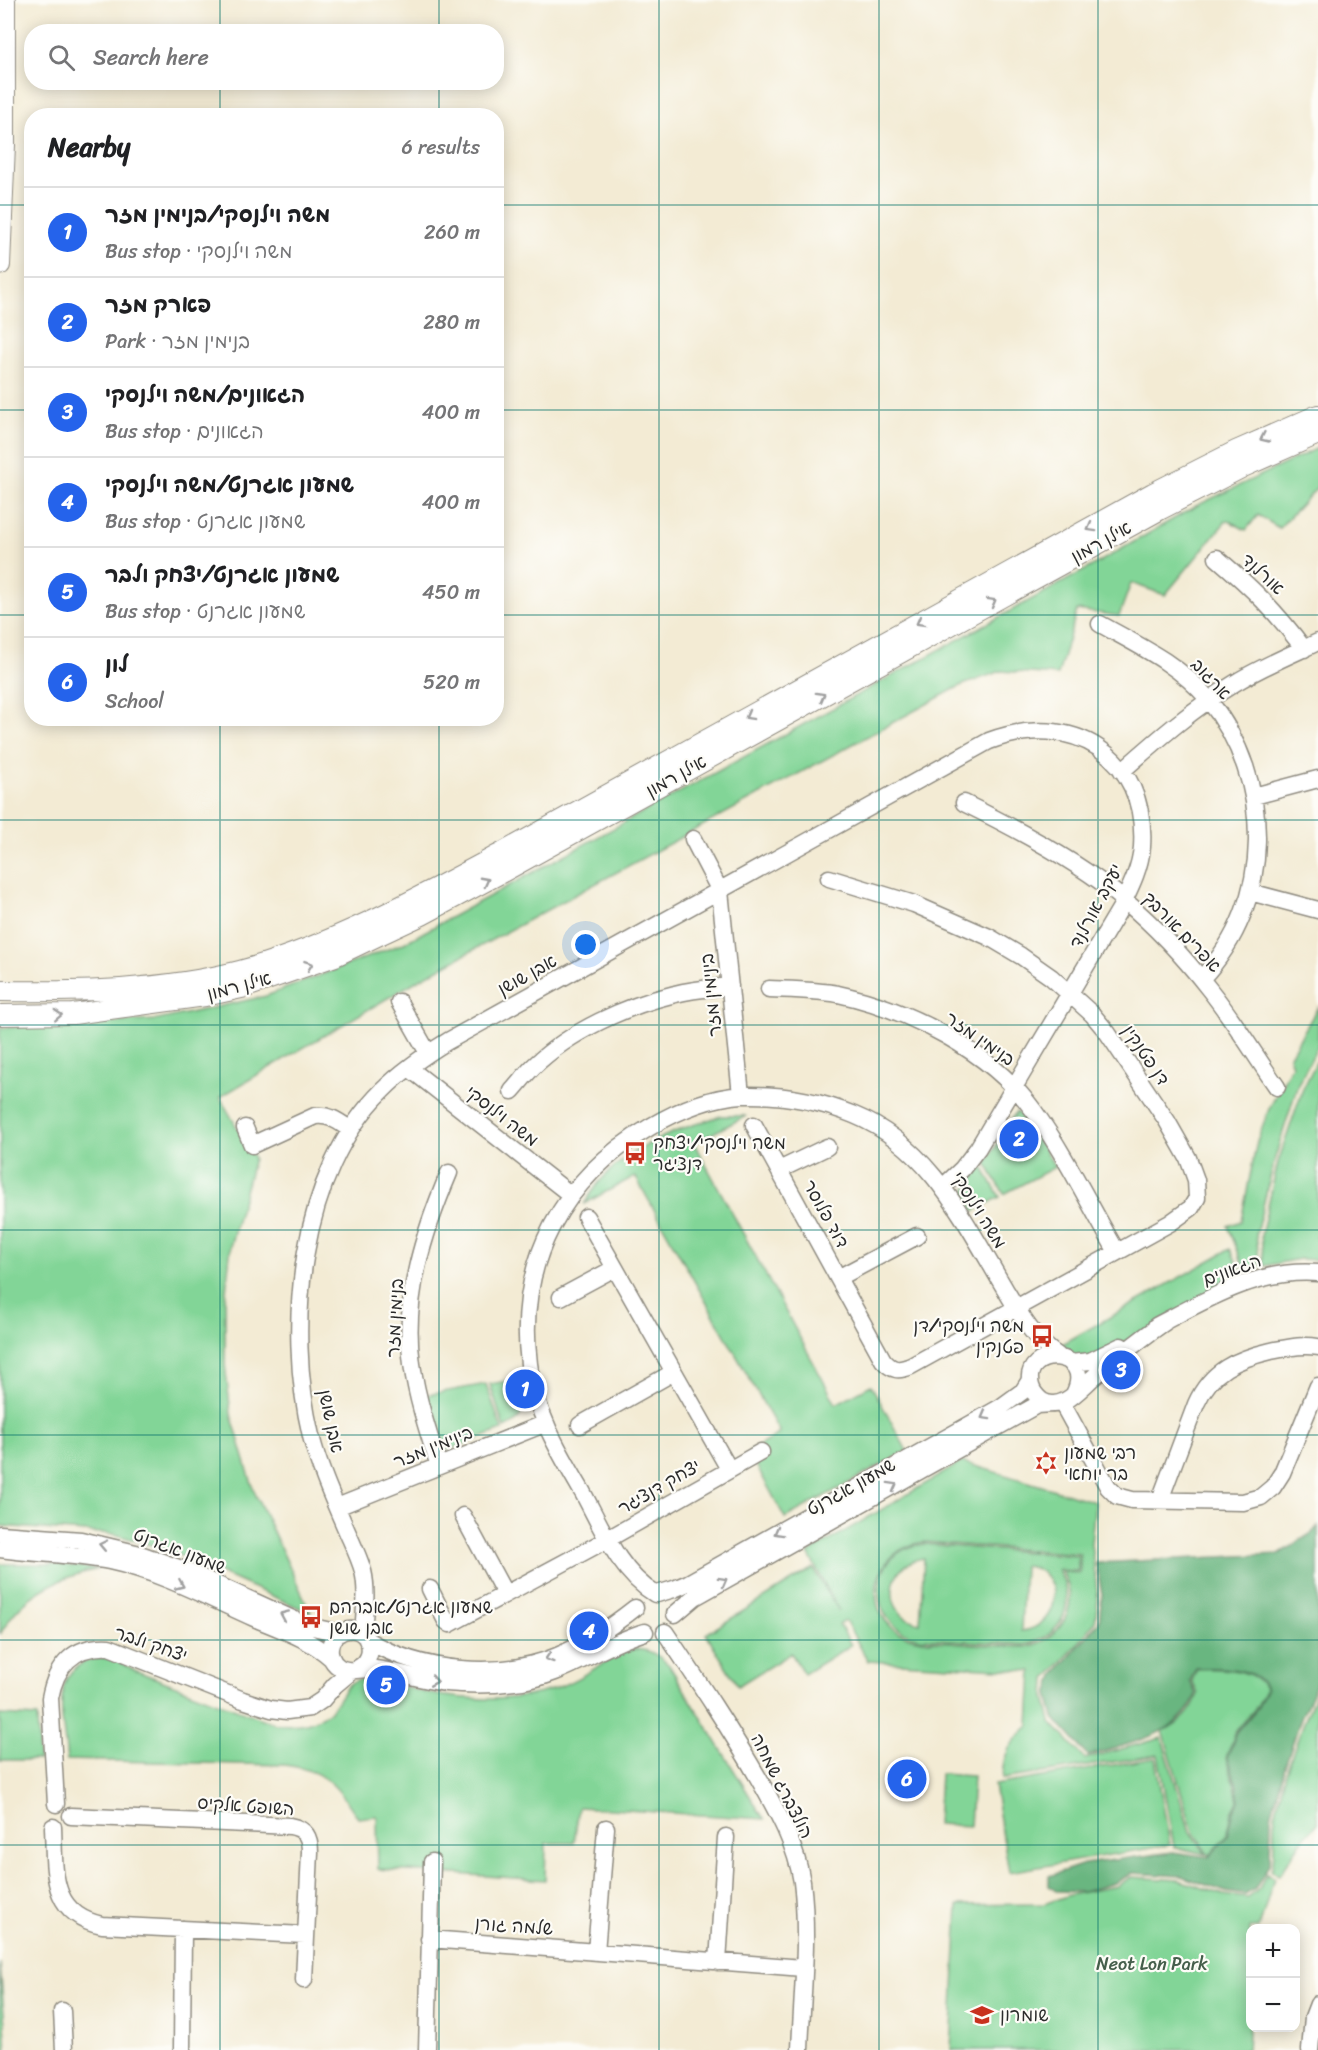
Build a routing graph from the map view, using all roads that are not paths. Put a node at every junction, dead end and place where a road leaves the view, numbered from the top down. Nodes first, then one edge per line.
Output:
1 (5, 0) edge
2 (3, 148) edge
3 (1, 208) edge
4 (0, 265) edge
5 (1318, 416) edge
6 (1318, 434) edge
7 (1217, 558) dead end
8 (1100, 624) dead end
9 (1311, 645) edge
10 (1209, 699) junction
11 (1122, 771) junction
12 (1318, 779) edge
13 (1254, 796) junction
14 (964, 803) dead end
15 (693, 839) dead end
16 (828, 878) dead end
17 (720, 891) junction
18 (1250, 892) junction
19 (1124, 900) junction
20 (1318, 909) edge
21 (1201, 979) junction
22 (730, 986) junction
23 (770, 989) dead end
24 (0, 992) edge
25 (1070, 993) junction
26 (399, 1002) dead end
27 (0, 1015) edge
28 (428, 1053) junction
29 (409, 1068) junction
30 (1277, 1086) dead end
31 (1014, 1087) junction
32 (512, 1090) dead end
33 (741, 1095) junction
34 (754, 1125) dead end
35 (245, 1128) dead end
36 (351, 1130) junction
37 (827, 1147) dead end
38 (779, 1170) junction
39 (450, 1173) dead end
40 (943, 1187) junction
41 (571, 1195) junction
42 (586, 1217) dead end
43 (917, 1236) dead end
44 (1117, 1252) junction
45 (615, 1268) junction
46 (1318, 1273) edge
47 (838, 1278) junction
48 (561, 1297) dead end
49 (1019, 1312) junction
50 (1165, 1322) junction
51 (1318, 1347) edge
52 (1065, 1360) junction
53 (674, 1372) junction
54 (1032, 1374) junction
55 (1318, 1386) edge
56 (1063, 1400) junction
57 (544, 1424) junction
58 (580, 1425) dead end
59 (761, 1452) dead end
60 (439, 1466) junction
61 (729, 1469) junction
62 (1160, 1500) junction
63 (336, 1507) junction
64 (464, 1516) dead end
65 (0, 1534) edge
66 (612, 1546) junction
67 (0, 1549) edge
68 (364, 1578) junction
69 (430, 1589) dead end
70 (505, 1594) junction
71 (656, 1594) junction
72 (636, 1606) junction
73 (675, 1614) junction
74 (343, 1631) junction
75 (645, 1632) junction
76 (665, 1632) junction
77 (365, 1637) junction
78 (332, 1660) junction
79 (354, 1670) junction
80 (327, 1696) junction
81 (56, 1804) junction
82 (71, 1816) junction
83 (53, 1827) junction
84 (606, 1828) dead end
85 (726, 1837) dead end
86 (432, 1862) dead end
87 (183, 1929) junction
88 (305, 1935) junction
89 (429, 1939) junction
90 (596, 1952) junction
91 (718, 1962) junction
92 (803, 1968) junction
93 (304, 1980) dead end
94 (1318, 2004) edge
95 (62, 2011) dead end
96 (801, 2023) junction
97 (64, 2050) edge
98 (182, 2050) edge
99 (427, 2050) edge
100 (787, 2050) edge
101 (800, 2050) edge
102 (1310, 2050) edge

1 - 2 main road
2 - 3 main road
3 - 4 main road
5 -> 24 main road, אילן רמון
27 -> 6 main road, אילן רמון
7 - 9 street, אורלנד
8 - 10 street, ארגוב
9 - 10 street
10 - 11 street
10 - 13 street, ארגוב
11 - 17 street, יעקב אורלנד
11 - 19 street, יעקב אורלנד
12 - 13 street
13 - 18 street, ארגוב
14 - 19 street, אפרים אורבך
15 - 17 street
16 - 25 street, דן פטנקין
17 - 22 street, בינימין מזר
17 - 28 street, אבן שושן
18 - 20 street
18 - 21 street, ארגוב
19 - 21 street, אפרים אורבך
19 - 25 street, יעקב אורלנד
21 - 30 street, אפרים אורבך
22 - 32 street
22 - 33 street, בינימין מזר
23 - 31 street, בנימין מזר
25 - 31 street, יעקב אורלנד
25 - 44 street, דן פטנקין
26 - 28 street
28 - 29 street, אבן שושן
29 - 36 street, אבן שושן
29 - 41 street, משה וילנסקי
31 - 40 street, יעקב אורלנד
31 - 44 street, בנימין מזר
33 - 40 street, משה וילנסקי
33 - 41 street, משה וילנסקי
34 - 38 street, דוד פלוסר
35 - 36 street
36 - 63 street, אבן שושן
37 - 38 street, דוד פלוסר
38 - 47 street, דוד פלוסר
39 - 60 street, בנימין מזר
40 - 49 street, משה וילנסקי
41 - 57 street, משה וילנסקי
42 - 45 street, יצחק דנציגר
43 - 47 street, דוד פלוסר
44 - 49 street, דן פטנקין
45 - 48 street
45 - 53 street, יצחק דנציגר
46 - 50 street, הגאונים
47 - 49 street, דוד פלוסר
49 - 52 street, משה וילנסקי
49 - 54 street, משה וילנסקי
50 - 52 street, הגאונים
50 - 56 street, הגאונים
51 - 62 street
52 - 54 street
52 - 56 street
53 - 58 street
53 - 61 street, יצחק דנציגר
54 - 56 street
54 -> 71 street, שמעון אגרנט
55 - 62 street
56 - 62 street
73 -> 56 street, שמעון אגרנט
57 - 60 street, בינימין מזר
57 - 66 street, משה וילנסקי
59 - 61 street, יצחק דנציגר
60 - 63 street, בינימין מזר
61 - 66 street, יצחק דנציגר
63 - 68 street, אבן שושן
64 - 70 street
74 -> 65 street, שמעון אגרנט
66 - 70 street
66 - 71 street, משה וילנסקי
66 - 72 street, משה וילנסקי
67 -> 78 street, שמעון אגרנט
68 - 74 street
68 - 77 street, אבן שושן
69 - 70 street
71 - 72 street
71 - 73 street
72 - 75 street
72 -> 77 street
73 - 76 street
74 - 77 street
74 - 78 street
75 - 76 street
79 -> 75 street
76 - 92 street, הולצברג שמחה
77 - 79 street
78 - 79 street
78 - 80 street
79 - 80 street, יצחק ולבר
80 - 81 street, יצחק ולבר
81 - 82 street
81 - 83 street
82 - 83 street
82 - 88 street, השופט אלקיס
83 - 87 street
84 - 90 street
85 - 91 street
86 - 89 street
87 - 88 street
87 - 98 street
88 - 93 street, השופט אלקיס
89 - 90 street, שלמה גורן
89 - 99 street
90 - 91 street, שלמה גורן
91 - 92 street, שלמה גורן
92 - 96 street, הולצברג שמחה
94 - 102 street
95 - 97 street
96 - 100 street
96 - 101 street, הולצברג שמחה

